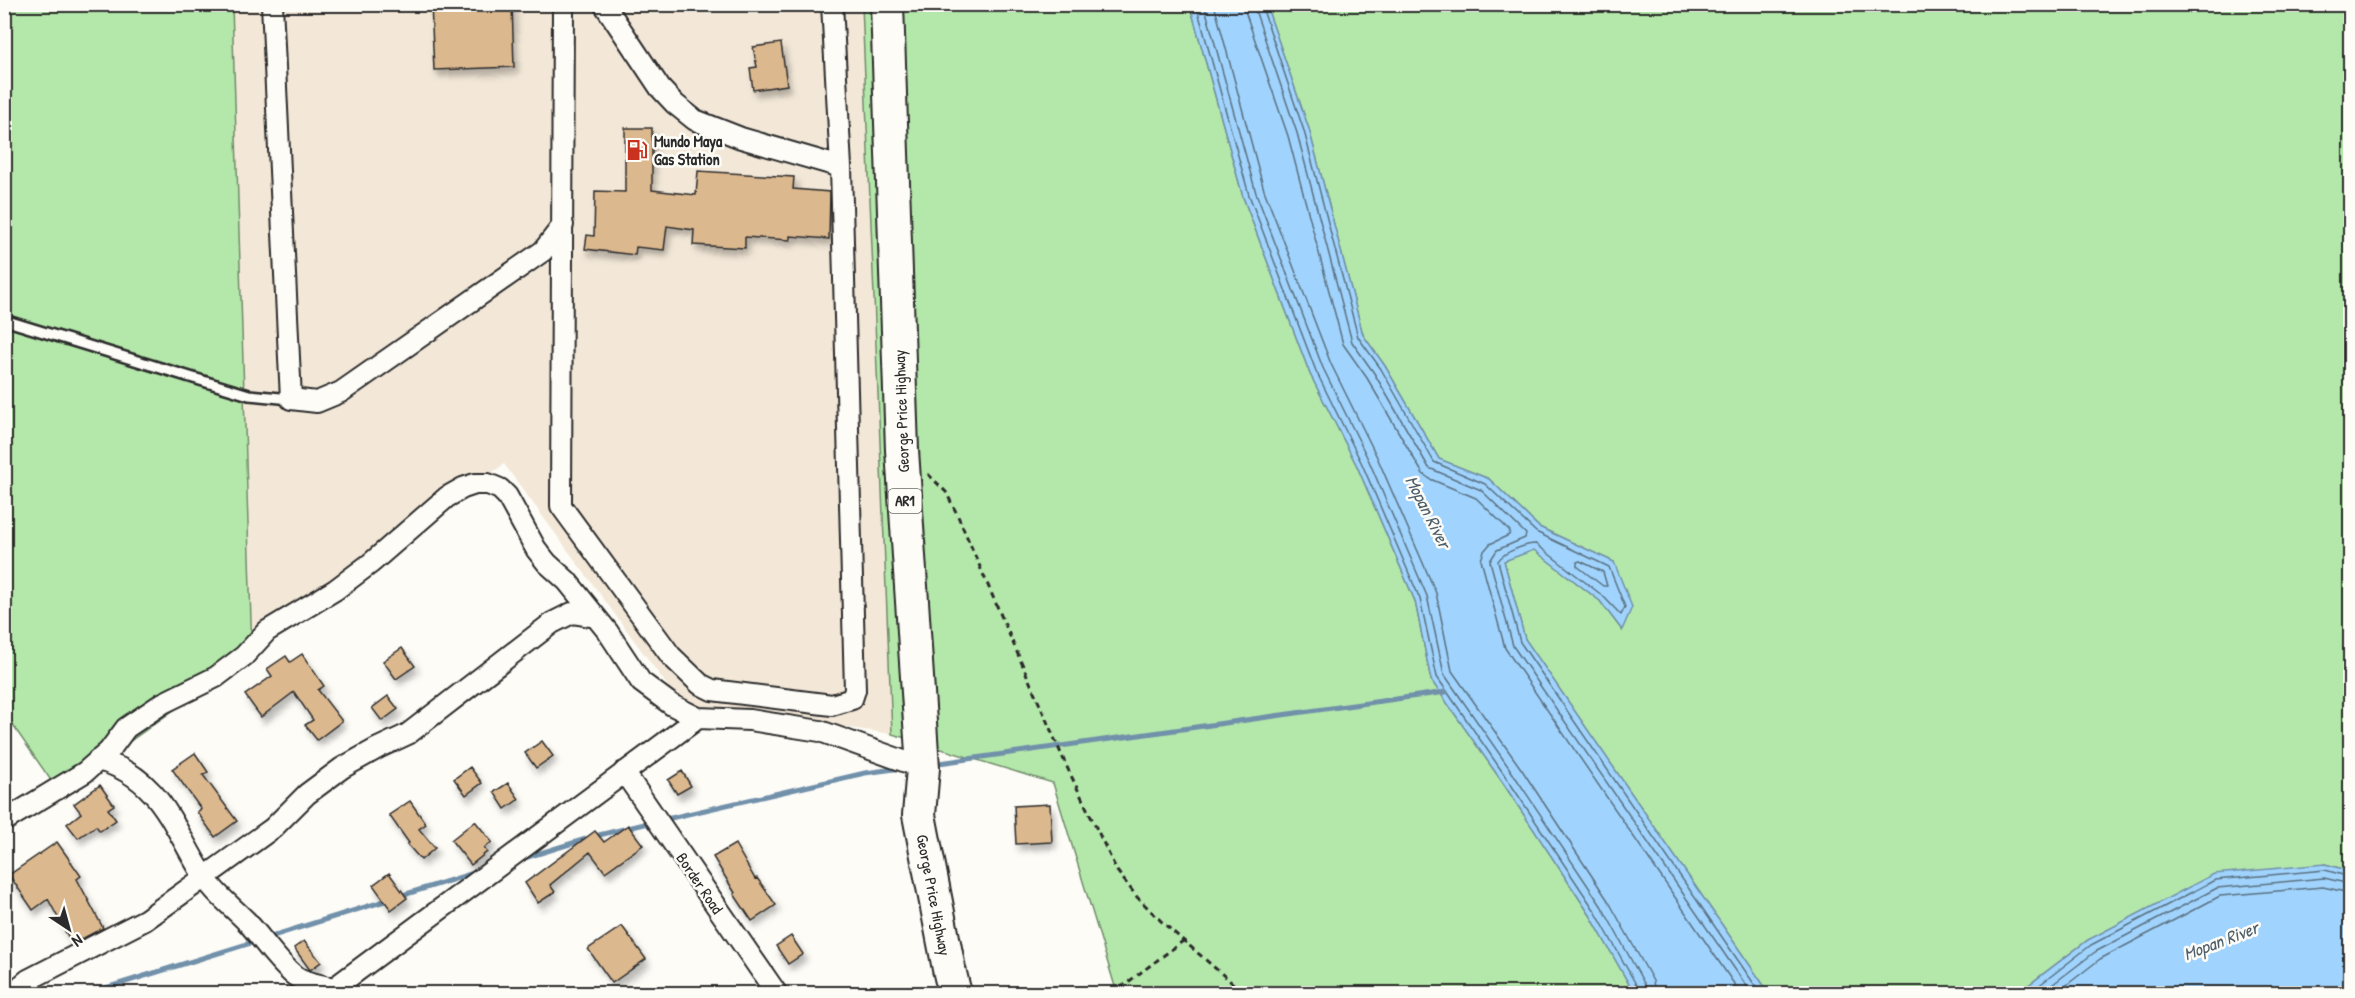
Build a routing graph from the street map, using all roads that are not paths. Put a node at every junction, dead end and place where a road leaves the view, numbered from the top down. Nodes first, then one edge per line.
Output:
1 (272, 4) edge
2 (563, 4) edge
3 (604, 4) edge
4 (832, 4) edge
5 (887, 4) edge
6 (841, 167) junction
7 (563, 225) junction
8 (4, 320) edge
9 (291, 399) junction
10 (596, 617) junction
11 (698, 718) junction
12 (98, 760) junction
13 (923, 768) junction
14 (624, 772) junction
15 (4, 821) edge
16 (205, 878) junction
17 (329, 991) edge
18 (11, 993) edge
19 (777, 993) edge
20 (955, 993) edge

1 - 9 street
2 - 7 street
3 - 6 street
4 - 6 street
5 - 13 highway, George Price Highway / AR1
6 - 7 street
7 - 9 street
8 - 9 lane
10 - 11 street
10 - 12 street
10 - 16 street
11 - 13 street
11 - 14 street
12 - 15 street
12 - 16 street
13 - 20 highway, George Price Highway / AR1
14 - 17 street
14 - 19 street, Border Road
16 - 17 street
16 - 18 street

